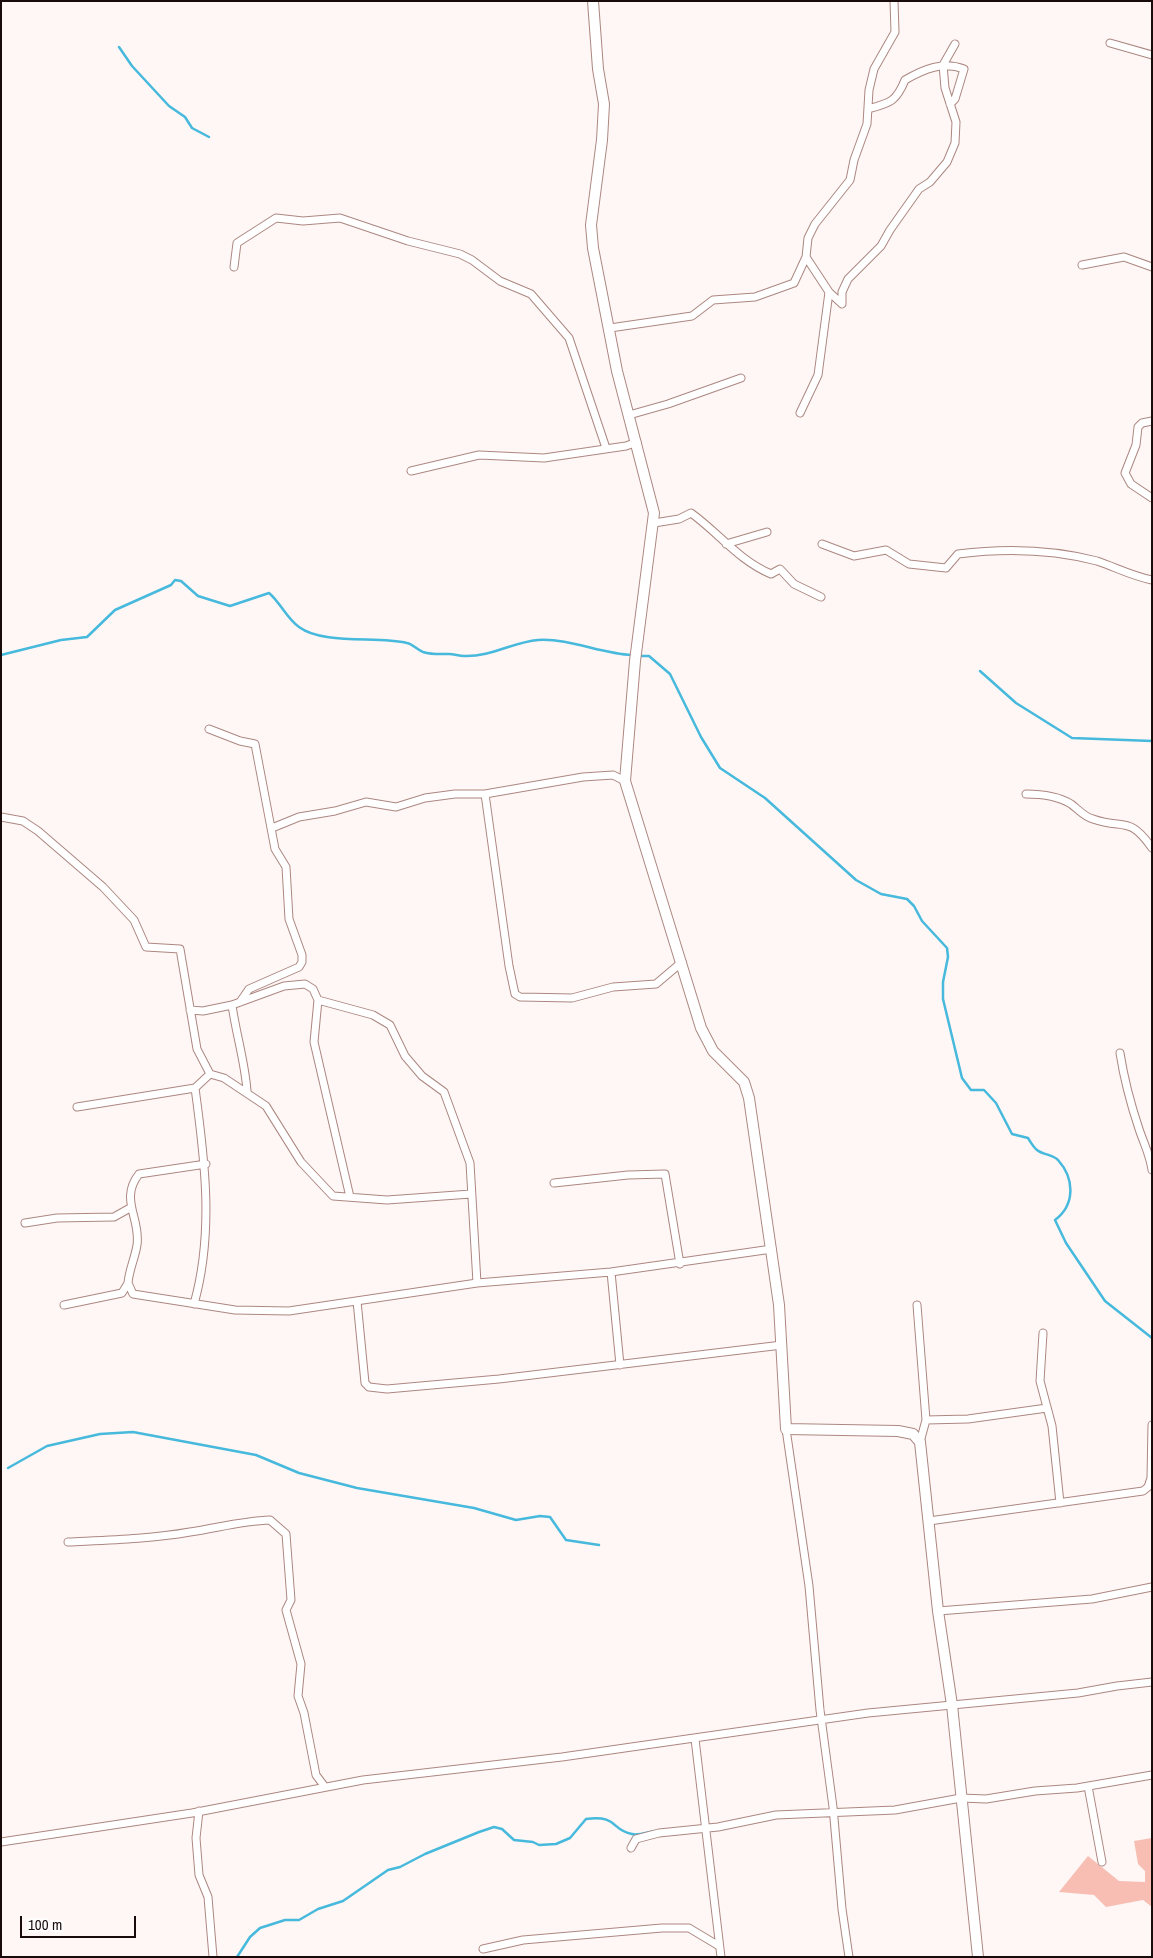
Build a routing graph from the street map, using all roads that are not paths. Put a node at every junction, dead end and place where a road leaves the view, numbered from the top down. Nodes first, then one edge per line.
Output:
1 (593, 1) edge
2 (894, 1) edge
3 (1110, 43) dead end
4 (955, 44) dead end
5 (1152, 55) edge
6 (943, 65) junction
7 (950, 104) junction
8 (868, 109) junction
9 (806, 257) junction
10 (1082, 265) dead end
11 (234, 267) dead end
12 (1152, 267) edge
13 (829, 292) junction
14 (610, 328) junction
15 (741, 378) dead end
16 (800, 413) dead end
17 (629, 415) junction
18 (1152, 421) edge
19 (637, 442) junction
20 (606, 448) junction
21 (411, 471) dead end
22 (1152, 498) edge
23 (654, 523) junction
24 (767, 532) dead end
25 (726, 544) junction
26 (822, 544) dead end
27 (1152, 580) edge
28 (821, 597) dead end
29 (209, 729) dead end
30 (625, 781) junction
31 (485, 794) junction
32 (1026, 794) dead end
33 (1, 817) edge
34 (272, 828) junction
35 (1152, 848) edge
36 (682, 962) junction
37 (318, 1000) junction
38 (240, 1002) junction
39 (232, 1005) junction
40 (190, 1010) junction
41 (1120, 1053) dead end
42 (210, 1074) junction
43 (196, 1088) junction
44 (247, 1091) junction
45 (77, 1107) dead end
46 (206, 1164) junction
47 (1152, 1170) edge
48 (554, 1183) dead end
49 (471, 1194) junction
50 (350, 1197) junction
51 (130, 1208) junction
52 (25, 1223) dead end
53 (772, 1249) junction
54 (680, 1264) junction
55 (611, 1272) junction
56 (477, 1283) junction
57 (128, 1284) junction
58 (122, 1293) junction
59 (133, 1294) junction
60 (357, 1301) junction
61 (194, 1304) junction
62 (917, 1304) dead end
63 (64, 1305) dead end
64 (1043, 1333) dead end
65 (782, 1346) junction
66 (620, 1365) junction
67 (1047, 1408) junction
68 (926, 1420) junction
69 (1152, 1425) edge
70 (786, 1428) junction
71 (920, 1442) junction
72 (1150, 1487) edge
73 (1060, 1503) junction
74 (929, 1521) junction
75 (68, 1542) dead end
76 (1152, 1587) edge
77 (938, 1611) junction
78 (1152, 1682) edge
79 (952, 1705) junction
80 (822, 1720) junction
81 (695, 1739) junction
82 (1152, 1775) edge
83 (1088, 1786) junction
84 (325, 1787) junction
85 (961, 1798) junction
86 (199, 1811) junction
87 (834, 1811) junction
88 (705, 1827) junction
89 (1, 1842) edge
90 (631, 1848) dead end
91 (1102, 1862) dead end
92 (719, 1946) junction
93 (483, 1949) dead end
94 (213, 1957) edge
95 (721, 1957) edge
96 (849, 1957) edge
97 (978, 1957) edge

1 - 14 street
2 - 8 street
3 - 5 street
4 - 6 street
6 - 7 street
6 - 7 street
6 - 8 street
7 - 13 street
8 - 9 street
9 - 13 street
9 - 14 street
10 - 12 street
11 - 20 street
13 - 16 street
14 - 17 street
15 - 17 street
17 - 19 street
18 - 22 street
19 - 20 street
19 - 23 street
20 - 21 street
23 - 25 street
23 - 30 street
24 - 25 street
25 - 28 street
26 - 27 street
29 - 34 street
30 - 31 street
30 - 36 street
31 - 34 street
31 - 36 street
32 - 35 street
33 - 40 street
34 - 38 street
36 - 53 street
37 - 38 street
37 - 49 street
37 - 50 street
38 - 39 street
39 - 40 street
39 - 44 street
40 - 42 street
41 - 47 street
42 - 43 street
42 - 44 street
43 - 45 street
43 - 46 street
44 - 50 street
46 - 51 street
46 - 61 street
48 - 54 street
49 - 50 street
49 - 56 street
51 - 52 street
51 - 57 street
53 - 54 street
53 - 65 street
54 - 55 street
55 - 56 street
55 - 66 street
56 - 60 street
57 - 58 street
57 - 59 street
58 - 59 street
58 - 63 street
59 - 61 street
60 - 61 street
60 - 66 street
62 - 68 street
64 - 67 street
65 - 66 street
65 - 70 street
67 - 68 street
67 - 73 street
68 - 71 street
69 - 72 street
70 - 71 street
70 - 80 street
71 - 74 street
72 - 73 street
73 - 74 street
74 - 77 street
75 - 84 street
76 - 77 street
77 - 79 street
78 - 79 street
79 - 80 street
79 - 85 street
80 - 81 street
80 - 87 street
81 - 84 street
81 - 88 street
82 - 83 street
83 - 85 street
83 - 91 street
84 - 86 street
85 - 87 street
85 - 97 street
86 - 89 street
86 - 94 street
87 - 88 street
87 - 96 street
88 - 90 street
88 - 92 street
92 - 93 street
92 - 95 street

